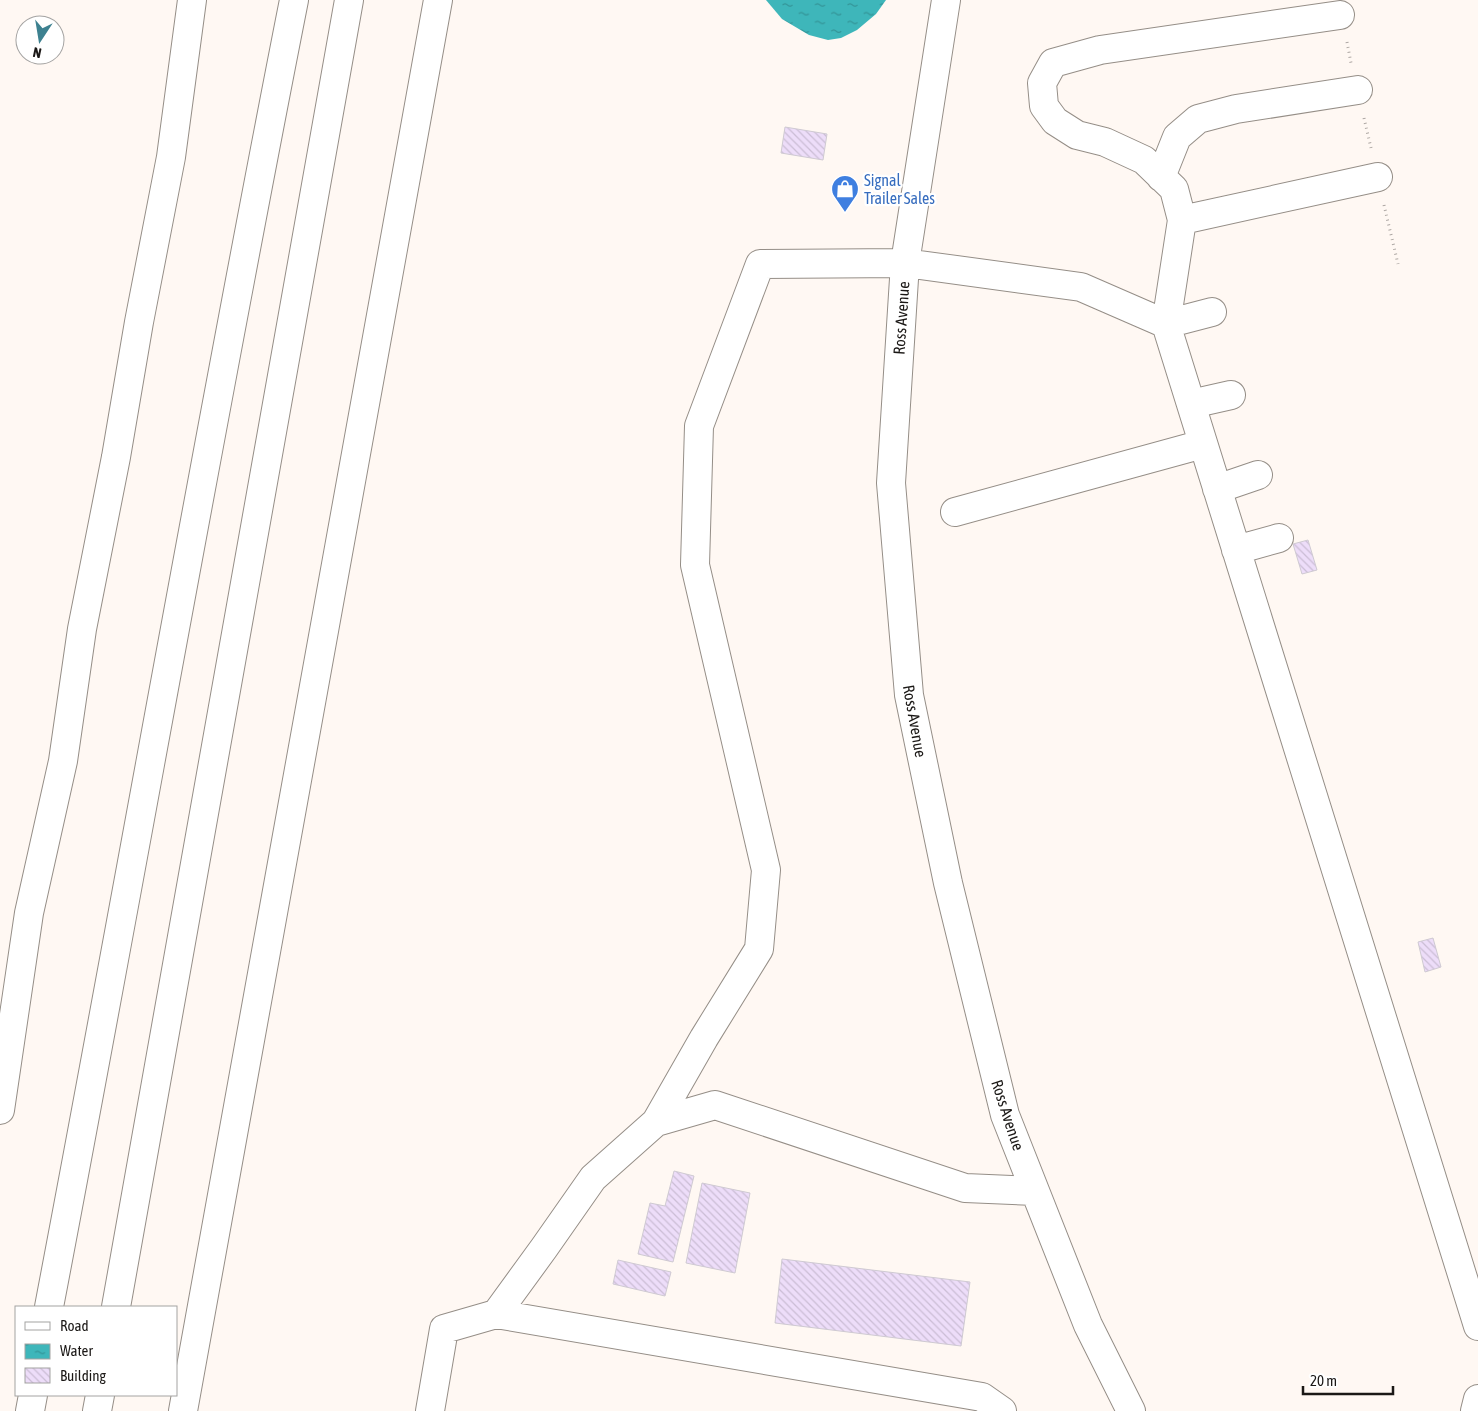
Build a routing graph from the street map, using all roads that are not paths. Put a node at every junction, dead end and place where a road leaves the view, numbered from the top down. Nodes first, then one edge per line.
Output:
1 (192, 0) edge
2 (294, 0) edge
3 (349, 0) edge
4 (438, 0) edge
5 (946, 0) edge
6 (1340, 15) road end
7 (1358, 90) road end
8 (1161, 177) junction
9 (1378, 177) road end
10 (1182, 220) junction
11 (905, 264) junction
12 (1212, 312) dead end
13 (1166, 324) junction
14 (1231, 395) dead end
15 (1191, 404) junction
16 (1203, 444) junction
17 (1258, 475) dead end
18 (1217, 488) junction
19 (955, 512) dead end
20 (1279, 538) dead end
21 (1236, 550) junction
22 (0, 1110) edge
23 (656, 1122) junction
24 (1035, 1191) junction
25 (49, 1306) edge
26 (116, 1306) edge
27 (496, 1314) junction
28 (1478, 1326) edge
29 (33, 1396) edge
30 (100, 1396) edge
31 (1478, 1398) edge
32 (30, 1411) edge
33 (97, 1411) edge
34 (183, 1411) edge
35 (430, 1411) edge
36 (1002, 1411) edge
37 (1131, 1411) edge
38 (1475, 1411) edge

1 - 22 main road
2 - 25 main road
3 - 26 main road
4 - 34 main road
5 - 11 main road, Ross Avenue
6 - 8 main road
7 - 8 main road
8 - 10 main road
9 - 10 main road
10 - 13 main road
11 - 13 main road
11 - 23 main road
11 - 24 main road, Ross Avenue
12 - 13 main road
13 - 15 main road
14 - 15 main road
15 - 16 main road
16 - 18 main road
16 - 19 main road
17 - 18 main road
18 - 21 main road
20 - 21 main road
21 - 28 main road
23 - 24 main road
23 - 27 main road
24 - 37 main road, Ross Avenue
27 - 35 main road
27 - 36 main road
29 - 32 main road
30 - 33 main road
31 - 38 main road

